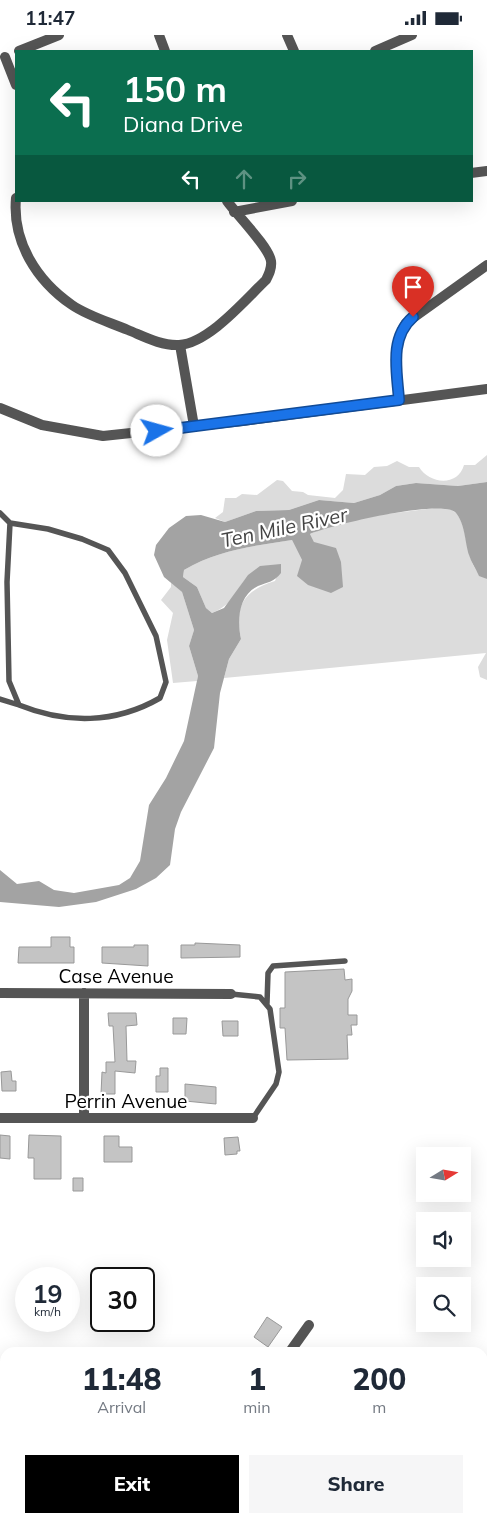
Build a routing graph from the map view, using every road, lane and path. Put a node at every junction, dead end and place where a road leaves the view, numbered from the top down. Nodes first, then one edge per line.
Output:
1 (59, 35) edge
2 (159, 35) edge
3 (288, 35) edge
4 (412, 35) edge
5 (23, 50) edge
6 (165, 50) edge
7 (294, 50) edge
8 (377, 50) edge
9 (15, 53) edge
10 (3, 58) edge
11 (15, 83) edge
12 (487, 171) edge
13 (473, 173) edge
14 (16, 202) edge
15 (228, 202) edge
16 (287, 202) edge
17 (234, 212) junction
18 (487, 265) edge
19 (180, 345) junction
20 (487, 389) edge
21 (399, 400) junction
22 (0, 408) edge
23 (194, 426) junction
24 (0, 513) edge
25 (10, 523) junction
26 (0, 699) edge
27 (19, 705) junction
28 (345, 961) dead end
29 (0, 993) edge
30 (84, 993) junction
31 (231, 995) joint
32 (267, 1003) junction
33 (0, 1118) edge
34 (84, 1118) junction
35 (253, 1118) joint
36 (309, 1325) dead end
37 (293, 1347) edge

1 - 5 street
2 - 6 street
3 - 7 street
4 - 8 street
9 - 10 street
10 - 11 street
12 - 13 street
14 - 19 street
15 - 17 street
16 - 17 street
17 - 19 street
18 - 21 street
19 - 23 street
20 - 21 street
21 - 23 street
22 - 23 street
24 - 25 lane
25 - 27 lane
25 - 27 lane
26 - 27 lane
28 - 32 lane
29 - 30 street, Case Avenue
30 - 31 street, Case Avenue
30 - 34 street
31 - 32 lane
32 - 35 lane
33 - 34 street, Perrin Avenue
34 - 35 street, Perrin Avenue
36 - 37 street

